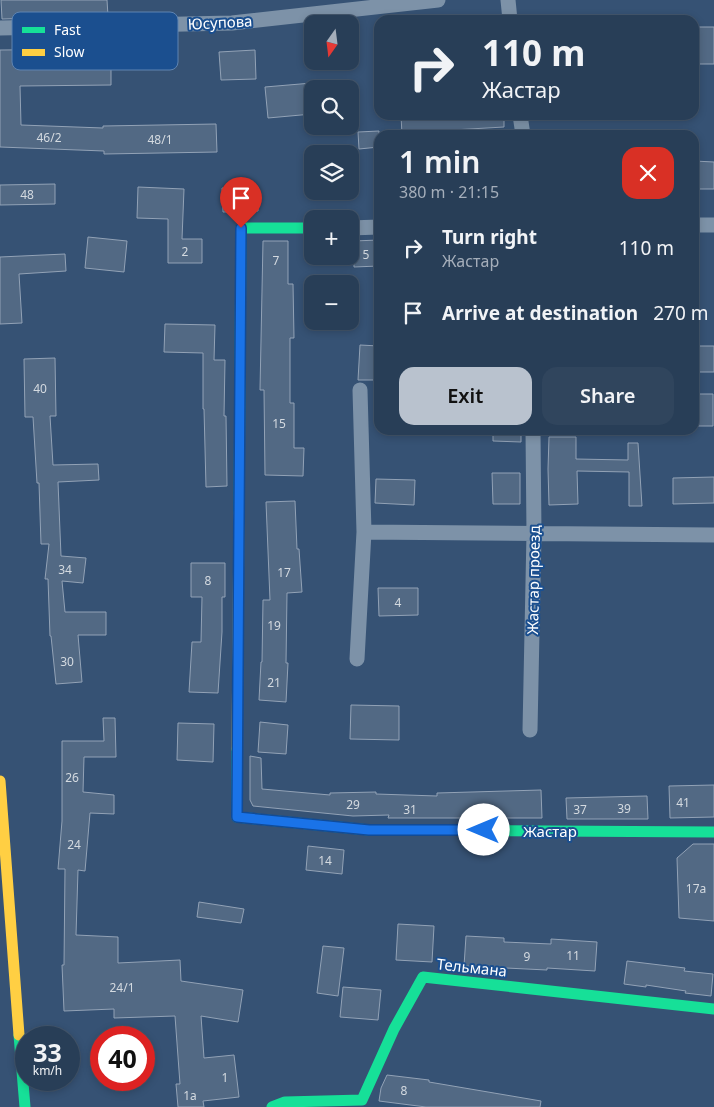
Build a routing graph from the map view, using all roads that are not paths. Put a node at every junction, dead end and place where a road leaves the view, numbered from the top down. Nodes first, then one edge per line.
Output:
1 (438, 0) edge
2 (508, 0) edge
3 (510, 15) edge
4 (178, 25) edge
5 (699, 225) edge
6 (714, 225) edge
7 (374, 227) edge
8 (304, 228) edge
9 (359, 228) edge
10 (360, 390) dead end
11 (533, 435) edge
12 (364, 532) junction
13 (534, 533) junction
14 (714, 535) edge
15 (357, 659) dead end
16 (530, 730) dead end
17 (0, 781) edge
18 (714, 832) edge
19 (714, 1009) edge
20 (368, 1104) edge
21 (26, 1107) edge
22 (272, 1107) edge

1 - 4 street, Юсупова
2 - 3 street
5 - 6 street
7 - 9 street
8 - 18 street, Жастар
10 - 12 street
11 - 13 street, Жастар проезд
12 - 13 street
12 - 15 street
13 - 14 street
13 - 16 street, Жастар проезд
17 - 21 street
19 - 20 street, Тельмана
20 - 22 street, Тельмана

